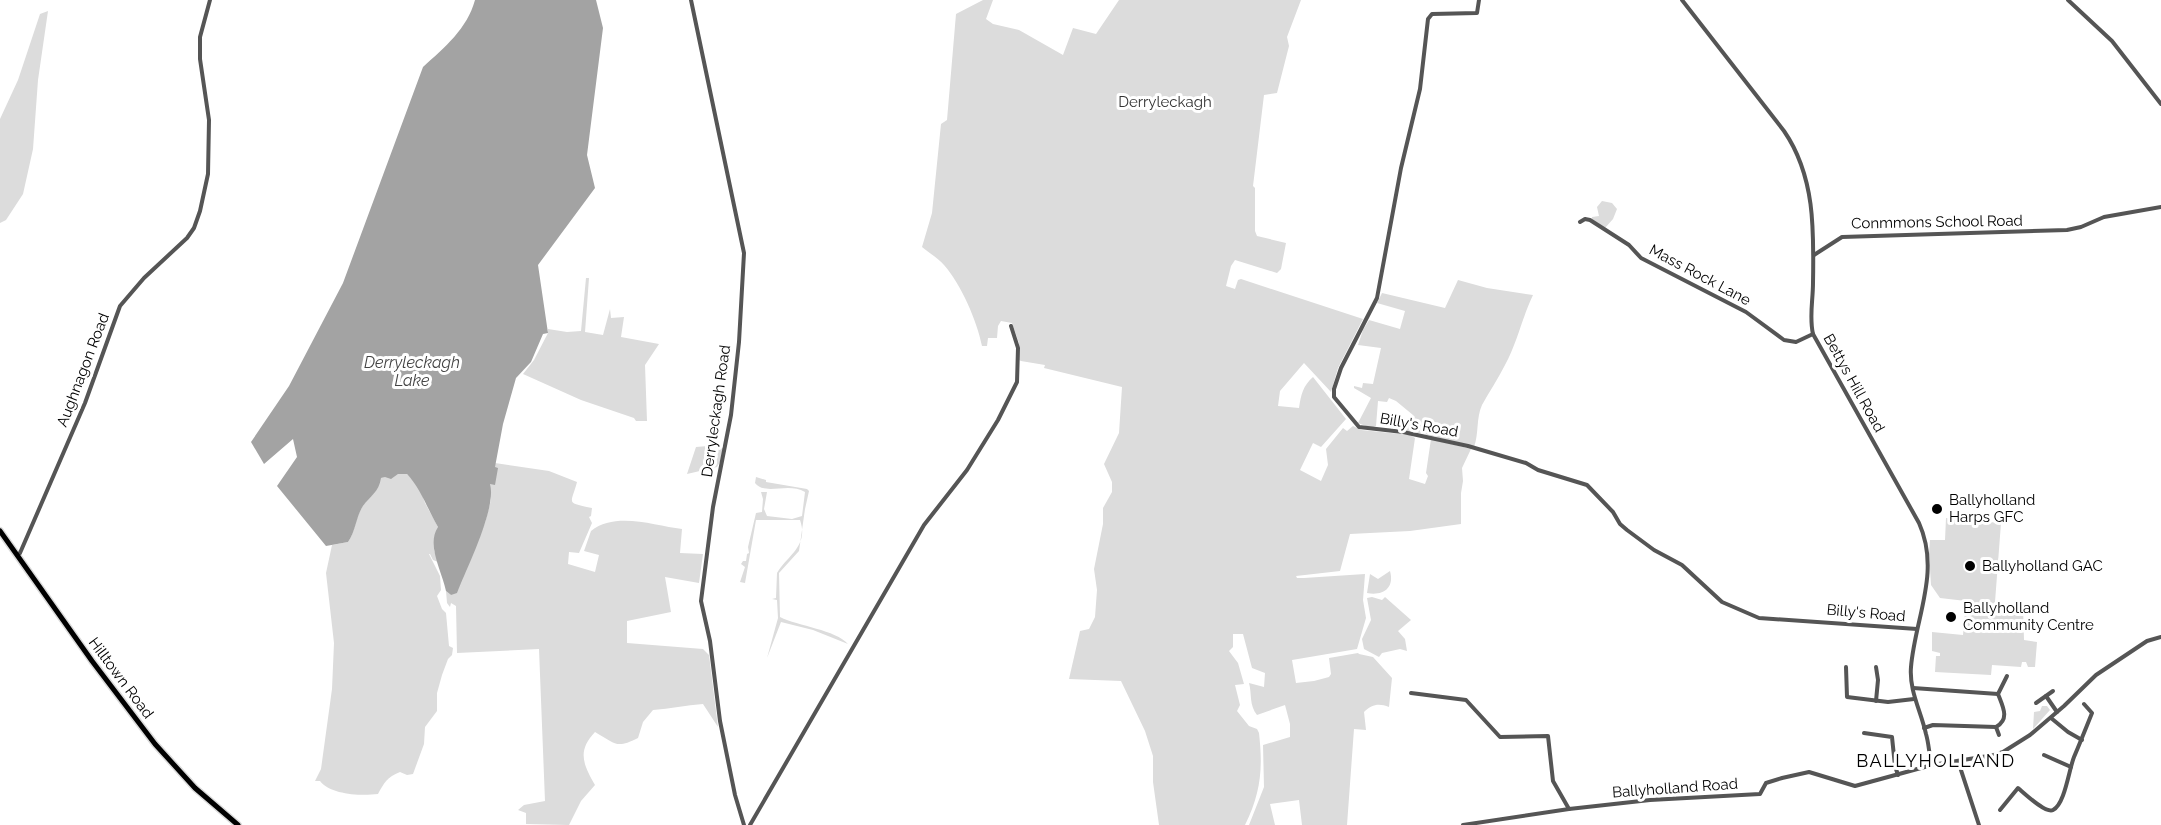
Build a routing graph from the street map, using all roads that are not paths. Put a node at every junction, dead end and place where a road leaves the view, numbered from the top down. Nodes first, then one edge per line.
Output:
1 (210, 0) edge
2 (691, 0) edge
3 (1479, 0) edge
4 (1682, 0) edge
5 (2068, 0) edge
6 (2161, 104) edge
7 (2161, 207) edge
8 (1580, 222) dead end
9 (1813, 255) junction
10 (1011, 326) dead end
11 (1813, 334) junction
12 (0, 531) edge
13 (17, 555) junction
14 (1917, 630) junction
15 (2161, 637) edge
16 (1846, 667) dead end
17 (1876, 667) dead end
18 (2007, 676) dead end
19 (1913, 688) junction
20 (2053, 691) dead end
21 (1411, 693) dead end
22 (1998, 694) junction
23 (2046, 696) junction
24 (1914, 699) junction
25 (1876, 701) junction
26 (2036, 703) dead end
27 (2084, 704) dead end
28 (2057, 712) junction
29 (2051, 718) junction
30 (1924, 728) junction
31 (1996, 728) junction
32 (1864, 733) dead end
33 (1877, 735) junction
34 (1999, 735) dead end
35 (2082, 740) junction
36 (1876, 743) dead end
37 (2044, 755) dead end
38 (1958, 761) junction
39 (1932, 765) junction
40 (2071, 767) junction
41 (1898, 775) junction
42 (1569, 809) junction
43 (2000, 810) dead end
44 (238, 825) edge
45 (744, 825) edge
46 (750, 825) edge
47 (1463, 825) edge
48 (1979, 825) edge

1 - 13 street, Aughnagon Road
2 - 45 street, Derryleckagh Road
3 - 14 street, Billy's Road
4 - 9 street, Bettys Hill Road
5 - 6 street
7 - 9 street, Conmmons School Road
8 - 11 street, Mass Rock Lane
9 - 11 street, Bettys Hill Road
10 - 46 street
11 - 14 street, Bettys Hill Road
12 - 13 main road, Hilltown Road
13 - 44 main road, Hilltown Road
14 - 19 street, Bettys Hill Road
15 - 28 street, Ballyholland Road
16 - 25 street
17 - 25 street
18 - 22 street
19 - 22 street
19 - 24 street, Bettys Hill Road
20 - 23 street
21 - 42 street
22 - 31 street
23 - 26 street
23 - 28 street
24 - 25 street
24 - 30 street, Bettys Hill Road
27 - 35 street
28 - 29 street, Ballyholland Road
29 - 35 street
29 - 38 street, Ballyholland Road
30 - 31 street
30 - 39 street, Bettys Hill Road
31 - 34 street
32 - 33 street
33 - 36 street
33 - 41 street
35 - 40 street
37 - 40 street
38 - 39 street, Ballyholland Road
38 - 48 street
39 - 41 street, Ballyholland Road
40 - 43 street
41 - 42 street, Ballyholland Road
42 - 47 street, Ballyholland Road

